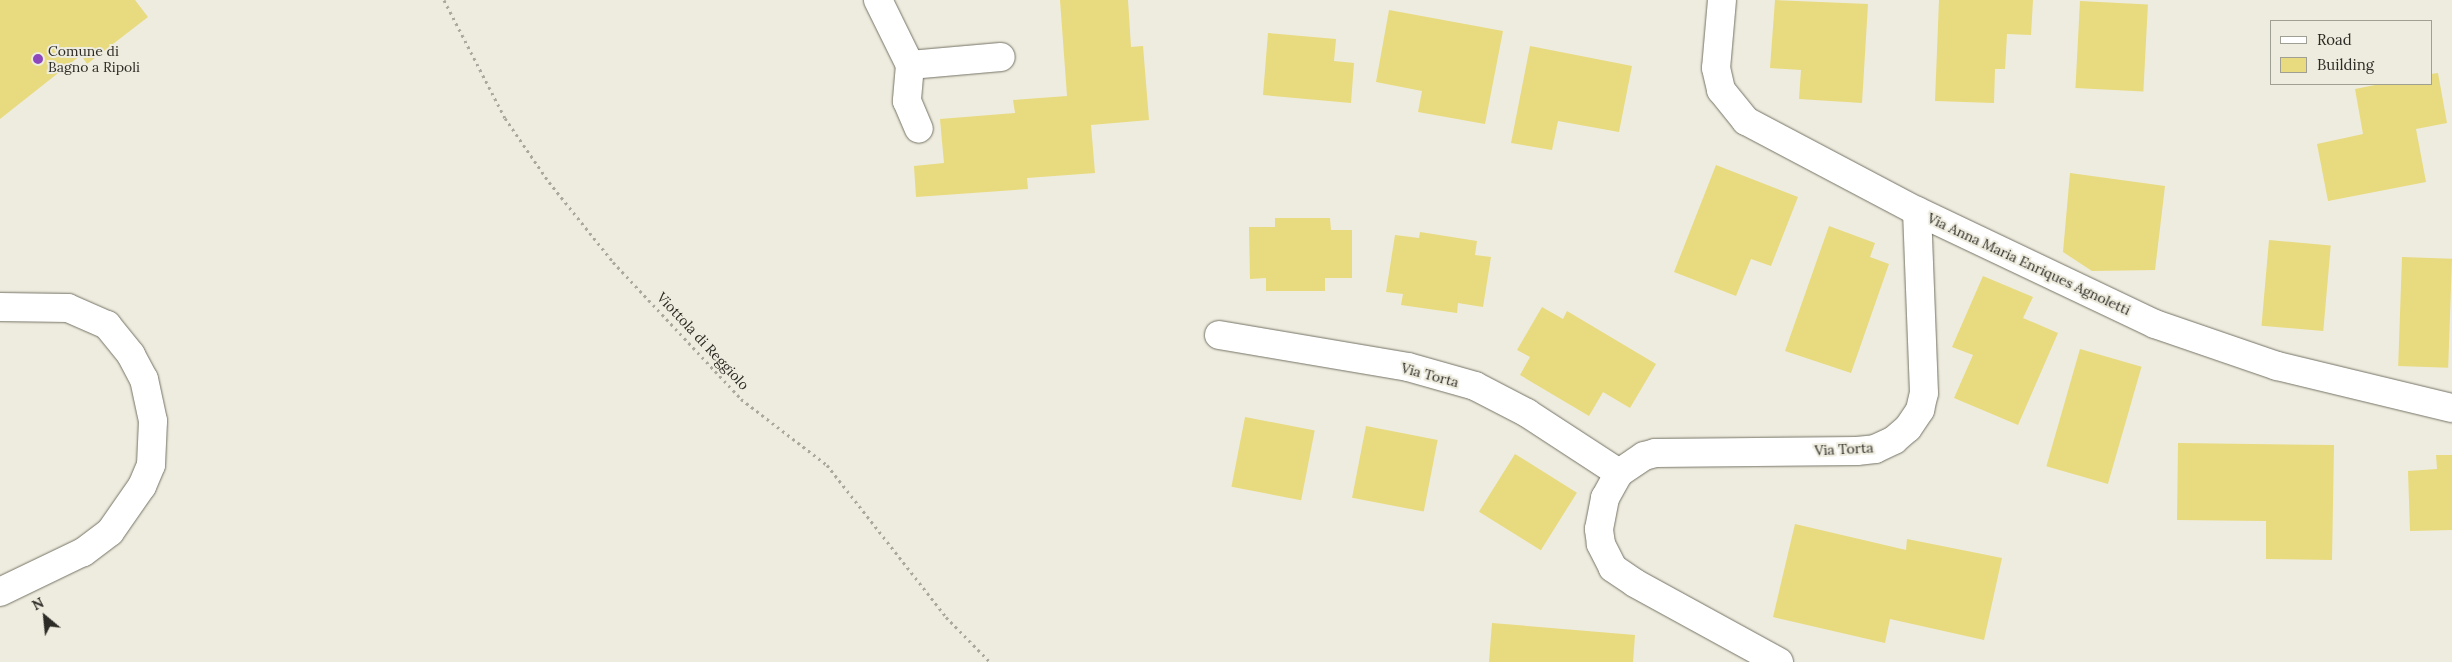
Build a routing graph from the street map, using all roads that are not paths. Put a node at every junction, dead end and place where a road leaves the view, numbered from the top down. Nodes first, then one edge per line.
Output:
1 (878, 0) edge
2 (1722, 0) edge
3 (1001, 57) dead end
4 (910, 66) junction
5 (919, 129) dead end
6 (1918, 211) junction
7 (0, 308) edge
8 (1219, 335) dead end
9 (2452, 408) edge
10 (1619, 473) junction
11 (0, 592) edge
12 (1779, 662) edge

1 - 4 street
2 - 6 street, Via Anna Maria Enriques Agnoletti
3 - 4 street
4 - 5 street
6 - 9 street, Via Anna Maria Enriques Agnoletti
6 - 10 street, Via Torta
7 - 11 street
8 - 10 street, Via Torta
10 - 12 street, Via Torta

